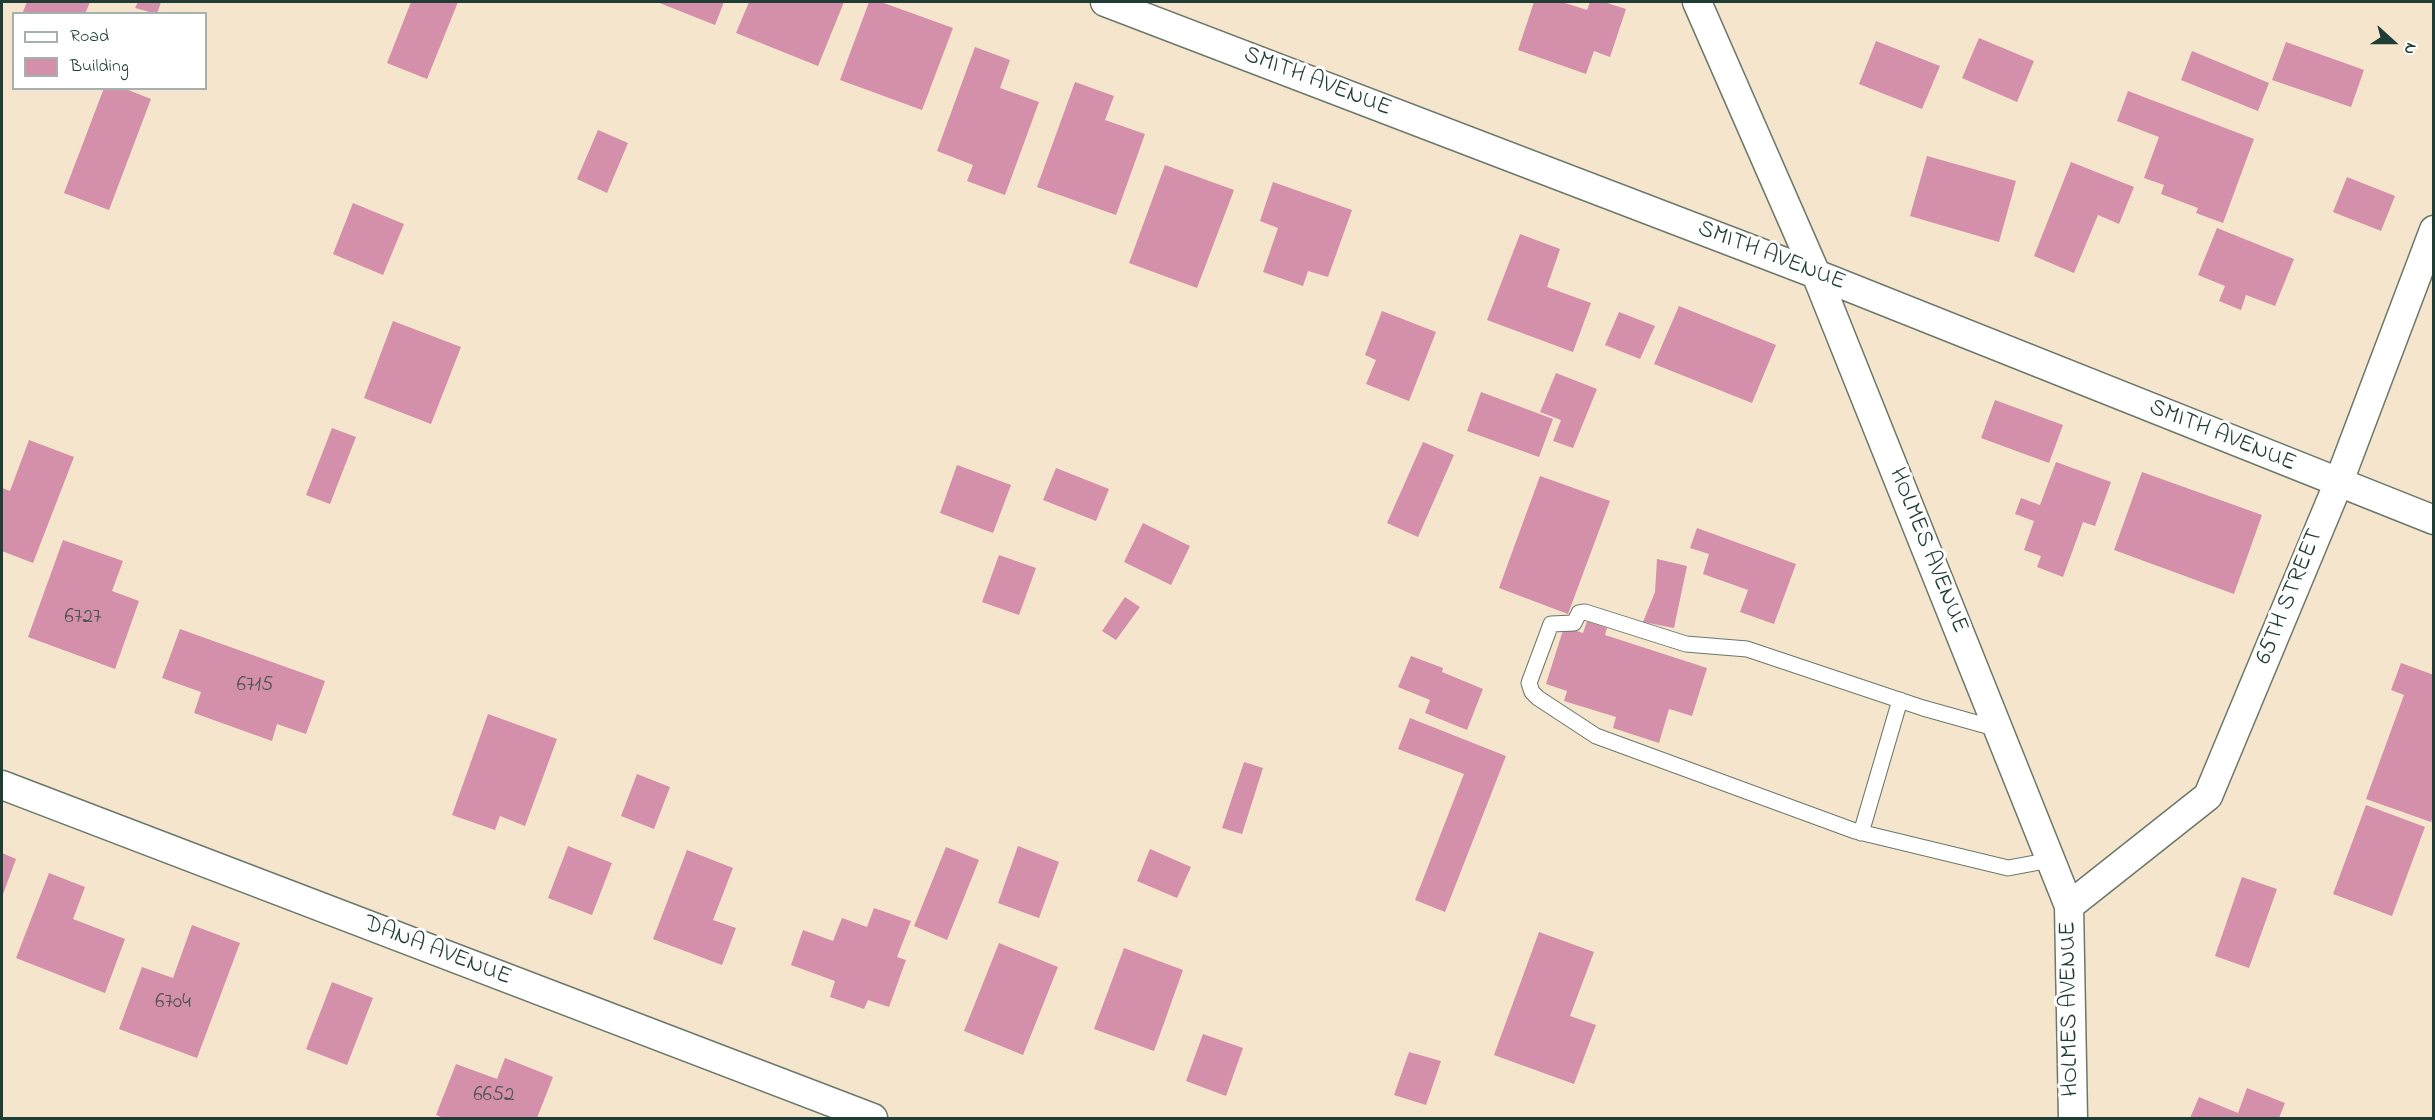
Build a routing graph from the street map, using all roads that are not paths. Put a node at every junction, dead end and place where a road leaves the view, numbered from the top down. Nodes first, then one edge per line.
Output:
1 (1105, 2) edge
2 (1697, 2) edge
3 (2433, 230) edge
4 (1816, 274) junction
5 (2338, 484) junction
6 (2433, 520) edge
7 (1900, 700) junction
8 (1998, 729) junction
9 (2, 785) edge
10 (1861, 833) junction
11 (2050, 860) junction
12 (2069, 906) junction
13 (873, 1119) edge
14 (2073, 1119) edge

1 - 4 street, SMITH AVENUE
2 - 4 street, HOLMES AVENUE
3 - 5 street, 65TH STREET
4 - 5 street, SMITH AVENUE
4 - 8 street, HOLMES AVENUE
5 - 6 street, SMITH AVENUE
5 - 12 street, 65TH STREET
7 - 8 lane
7 - 10 lane
7 - 10 lane
8 - 11 street, HOLMES AVENUE
9 - 13 street, DANA AVENUE
10 - 11 lane
11 - 12 street, HOLMES AVENUE
12 - 14 street, HOLMES AVENUE

